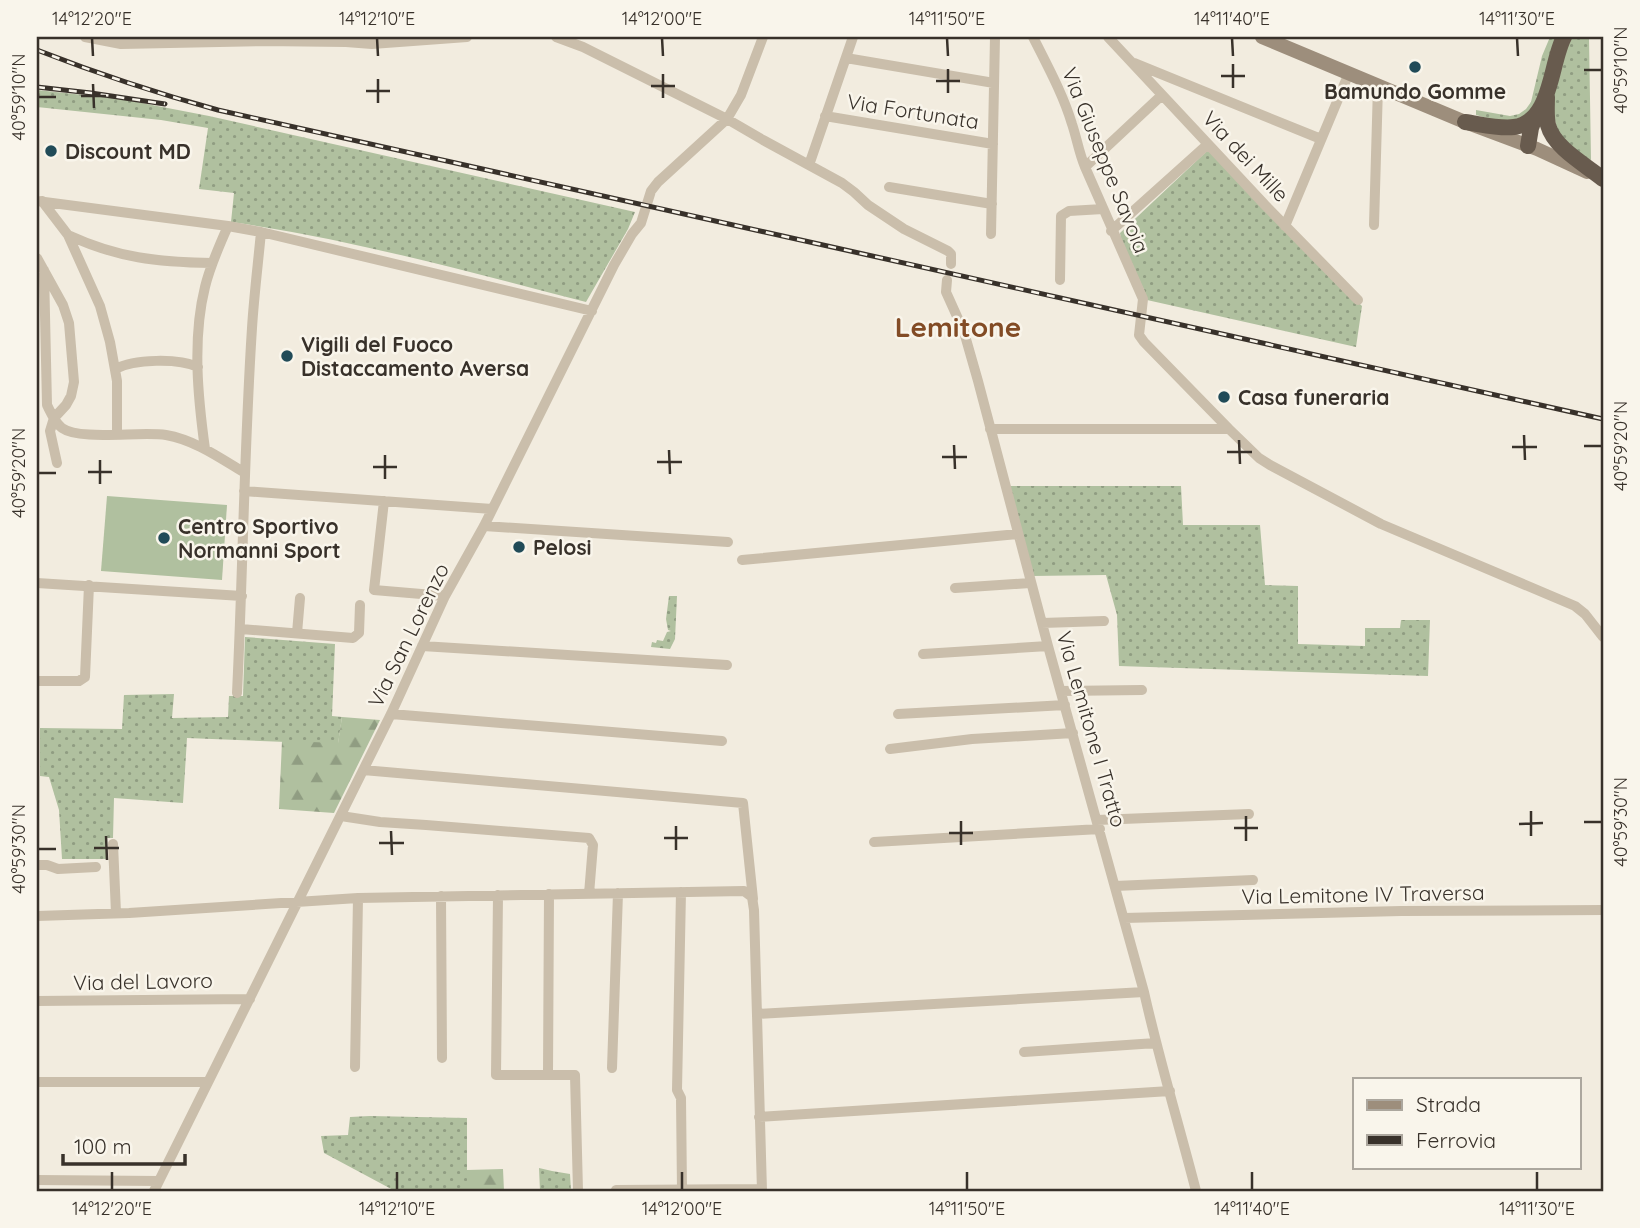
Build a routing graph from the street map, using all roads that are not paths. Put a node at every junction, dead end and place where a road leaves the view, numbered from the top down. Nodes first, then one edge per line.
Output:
1 (85, 37) edge
2 (467, 37) edge
3 (556, 37) edge
4 (763, 37) edge
5 (853, 37) edge
6 (995, 37) edge
7 (1033, 37) edge
8 (1108, 37) edge
9 (1564, 37) edge
10 (1271, 38) edge
11 (263, 39) edge
12 (846, 58) junction
13 (1131, 61) junction
14 (1349, 73) junction
15 (995, 83) junction
16 (1378, 86) junction
17 (1162, 95) junction
18 (825, 116) junction
19 (727, 119) junction
20 (1542, 119) junction
21 (1465, 122) junction
22 (1321, 139) junction
23 (993, 144) junction
24 (1208, 144) junction
25 (1533, 147) junction
26 (809, 165) junction
27 (1085, 167) junction
28 (1603, 179) edge
29 (889, 187) dead end
30 (39, 201) edge
31 (992, 204) junction
32 (1102, 209) junction
33 (1374, 225) dead end
34 (228, 226) junction
35 (1285, 226) junction
36 (1111, 231) junction
37 (261, 232) junction
38 (991, 234) dead end
39 (68, 235) junction
40 (37, 258) edge
41 (212, 263) junction
42 (951, 264) dead end
43 (44, 270) junction
44 (947, 280) dead end
45 (1060, 280) dead end
46 (1358, 300) dead end
47 (592, 311) junction
48 (198, 368) junction
49 (115, 369) junction
50 (54, 418) junction
51 (990, 429) junction
52 (1228, 429) junction
53 (117, 433) junction
54 (205, 449) junction
55 (57, 463) dead end
56 (245, 473) junction
57 (244, 491) junction
58 (384, 502) junction
59 (492, 509) junction
60 (484, 526) junction
61 (1017, 534) junction
62 (728, 542) dead end
63 (742, 560) dead end
64 (37, 583) edge
65 (1030, 583) junction
66 (89, 585) junction
67 (955, 588) dead end
68 (242, 596) junction
69 (445, 596) junction
70 (300, 598) dead end
71 (360, 605) dead end
72 (1104, 621) dead end
73 (1042, 623) junction
74 (241, 629) junction
75 (297, 633) junction
76 (1603, 637) edge
77 (422, 646) junction
78 (1048, 646) junction
79 (923, 654) dead end
80 (727, 665) dead end
81 (37, 681) edge
82 (1142, 690) dead end
83 (1061, 691) junction
84 (237, 692) dead end
85 (1065, 705) junction
86 (391, 714) junction
87 (898, 714) dead end
88 (1073, 733) junction
89 (722, 740) dead end
90 (890, 748) dead end
91 (363, 770) junction
92 (1249, 814) dead end
93 (341, 816) junction
94 (1098, 825) junction
95 (874, 842) dead end
96 (113, 844) dead end
97 (37, 865) edge
98 (96, 867) dead end
99 (1253, 880) dead end
100 (1115, 886) junction
101 (681, 892) junction
102 (618, 893) junction
103 (549, 894) junction
104 (589, 894) junction
105 (498, 895) junction
106 (442, 896) junction
107 (358, 898) junction
108 (298, 903) junction
109 (754, 910) junction
110 (1603, 910) edge
111 (116, 913) junction
112 (37, 916) edge
113 (1124, 918) junction
114 (1144, 992) junction
115 (250, 999) junction
116 (37, 1001) edge
117 (757, 1014) junction
118 (1156, 1043) junction
119 (1024, 1052) dead end
120 (442, 1058) dead end
121 (355, 1067) dead end
122 (612, 1068) dead end
123 (548, 1074) junction
124 (208, 1082) junction
125 (37, 1083) edge
126 (1170, 1091) junction
127 (759, 1117) junction
128 (37, 1180) edge
129 (159, 1181) junction
130 (616, 1190) edge
131 (682, 1190) edge
132 (762, 1190) edge
133 (154, 1191) edge
134 (578, 1191) edge
135 (1196, 1191) edge

1 - 11 street
2 - 11 street
3 - 19 street
4 - 19 street, Via San Lorenzo
5 - 12 street
6 - 15 street
7 - 27 street, Via Giuseppe Savoia
8 - 13 street, Via dei Mille
9 - 20 highway
10 - 14 main road
12 - 15 street
12 - 18 street
13 - 17 street, Via dei Mille
13 - 22 street
14 - 16 main road
14 - 22 street
15 - 23 street
16 - 21 main road
16 - 33 street
17 - 24 street, Via dei Mille
17 - 27 street
18 - 23 street, Via Fortunata
18 - 26 street
19 - 26 street
19 - 47 street, Via San Lorenzo
20 - 21 highway
20 - 25 highway
20 - 28 highway
21 - 25 main road
22 - 35 street
23 - 31 street
24 - 35 street, Via dei Mille
24 - 36 street
25 - 28 main road
26 - 42 street
27 - 32 street, Via Giuseppe Savoia
29 - 31 street
30 - 34 street
30 - 39 street
31 - 38 street
32 - 36 street, Via Giuseppe Savoia
32 - 45 street
34 - 37 street
34 - 41 street
35 - 46 street, Via dei Mille
36 - 52 street, Via Giuseppe Savoia
37 - 47 street
37 - 56 street
39 - 41 street
39 - 49 street
40 - 43 street
41 - 48 street
43 - 50 street
43 - 50 street
44 - 51 street, Via Lemitone I Tratto
47 - 59 street, Via San Lorenzo
48 - 49 street
48 - 54 street
49 - 53 street
50 - 53 street
50 - 55 street
51 - 52 street
51 - 61 street, Via Lemitone I Tratto
52 - 76 street
53 - 54 street
54 - 56 street
56 - 57 street
57 - 58 street
57 - 68 street
58 - 59 street
58 - 69 street
59 - 60 street, Via San Lorenzo
60 - 62 street
60 - 69 street, Via San Lorenzo
61 - 63 street
61 - 65 street, Via Lemitone I Tratto
64 - 66 street
65 - 67 street
65 - 73 street, Via Lemitone I Tratto
66 - 68 street
66 - 81 street
68 - 74 street
69 - 77 street, Via San Lorenzo
70 - 75 street
71 - 75 street
72 - 73 street
73 - 78 street, Via Lemitone I Tratto
74 - 75 street
74 - 84 street
77 - 80 street
77 - 86 street, Via San Lorenzo
78 - 79 street
78 - 83 street, Via Lemitone I Tratto
82 - 83 street
83 - 85 street, Via Lemitone I Tratto
85 - 87 street
85 - 88 street, Via Lemitone I Tratto
86 - 89 street
86 - 91 street, Via San Lorenzo
88 - 90 street
88 - 94 street, Via Lemitone I Tratto
91 - 93 street, Via San Lorenzo
91 - 109 street
92 - 94 street
93 - 104 street
93 - 108 street, Via San Lorenzo
94 - 95 street
94 - 100 street, Via Lemitone I Tratto
96 - 111 street
97 - 98 street
99 - 100 street
100 - 113 street, Via Lemitone I Tratto
101 - 102 street
101 - 109 street
101 - 131 street
102 - 104 street
102 - 122 street
103 - 104 street
103 - 105 street
103 - 123 street
105 - 106 street
105 - 123 street
106 - 107 street
106 - 120 street
107 - 108 street
107 - 121 street
108 - 111 street
108 - 115 street, Via San Lorenzo
109 - 117 street
110 - 113 street, Via Lemitone IV Traversa
111 - 112 street
113 - 114 street, Via Lemitone I Tratto
114 - 117 street
114 - 118 street, Via Lemitone I Tratto
115 - 116 street, Via del Lavoro
115 - 124 street, Via San Lorenzo
117 - 127 street
118 - 119 street
118 - 126 street, Via Lemitone I Tratto
123 - 134 street
124 - 125 street
124 - 129 street, Via San Lorenzo
126 - 127 street
126 - 135 street, Via Lemitone I Tratto
127 - 132 street
128 - 129 street
129 - 133 street, Via San Lorenzo
130 - 131 street
131 - 132 street

